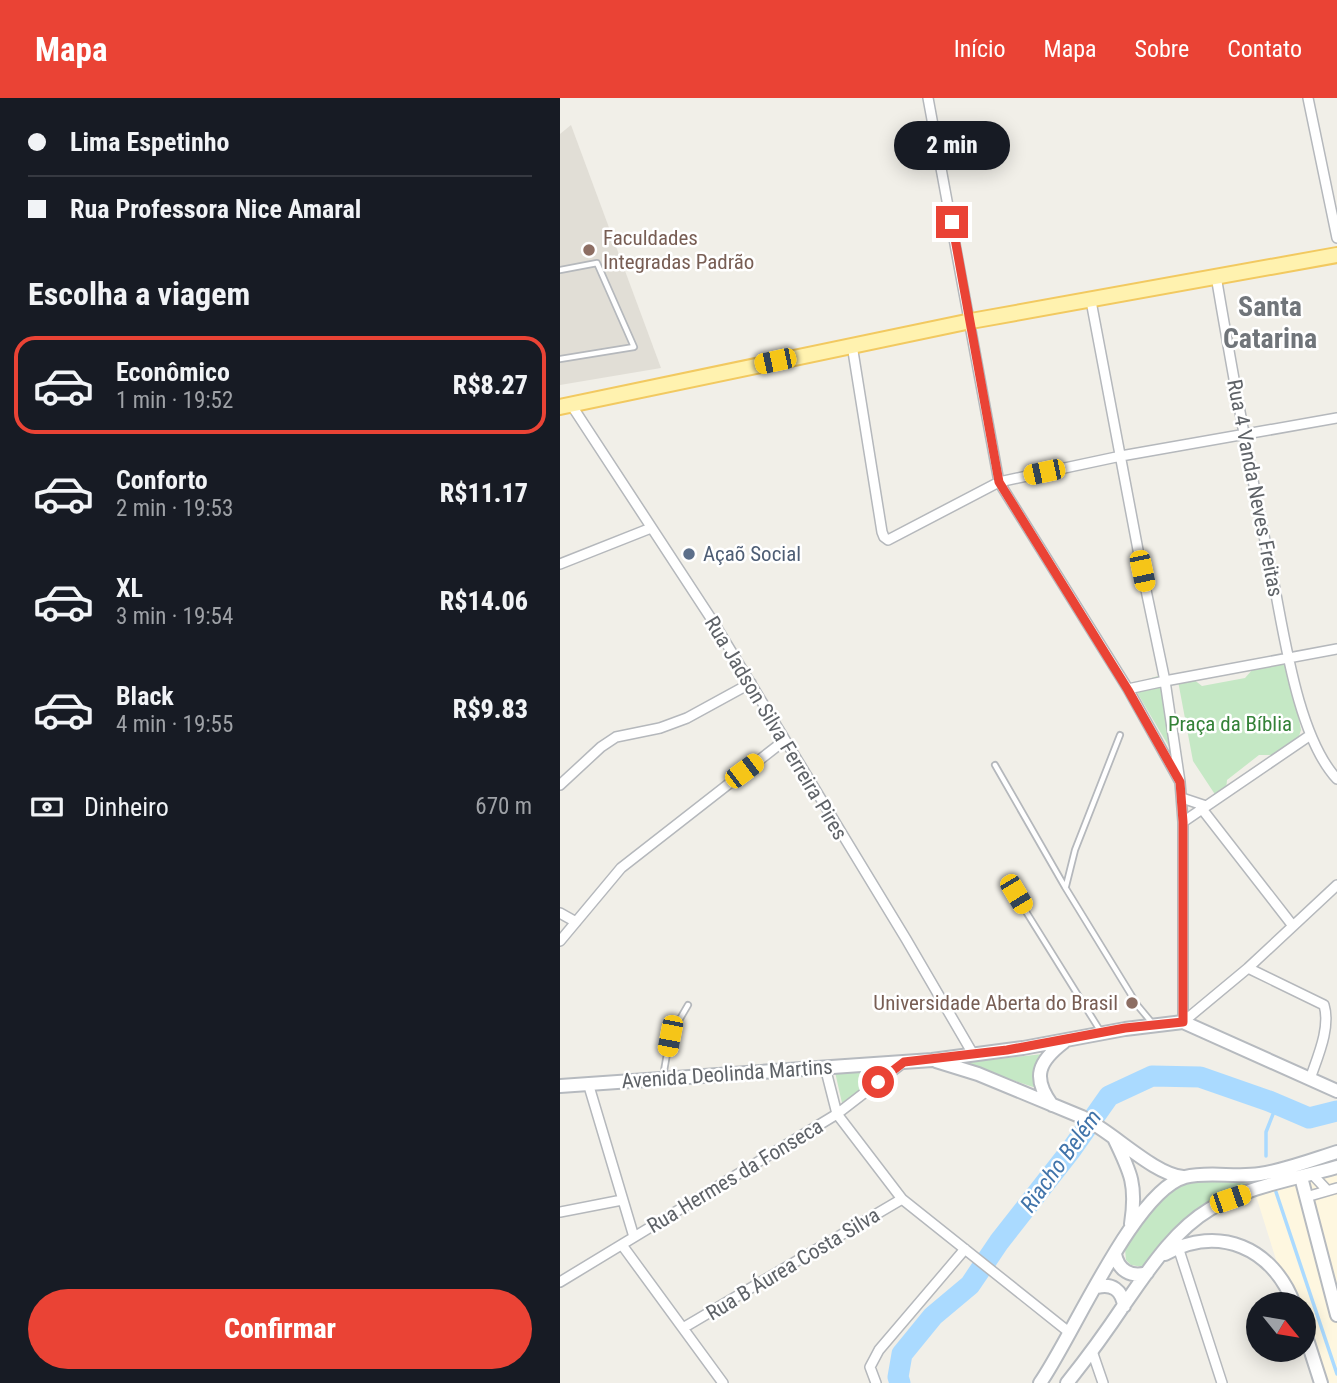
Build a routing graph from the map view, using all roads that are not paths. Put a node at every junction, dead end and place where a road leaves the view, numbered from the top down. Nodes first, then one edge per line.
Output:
1 (928, 98) edge
2 (1308, 98) edge
3 (1337, 238) edge
4 (1337, 255) edge
5 (560, 270) edge
6 (1216, 276) junction
7 (1091, 301) junction
8 (971, 321) junction
9 (852, 345) junction
10 (560, 359) edge
11 (566, 407) edge
12 (1337, 418) edge
13 (1243, 434) junction
14 (1121, 456) junction
15 (999, 482) junction
16 (652, 528) junction
17 (560, 564) edge
18 (1337, 649) edge
19 (1289, 658) junction
20 (1165, 681) junction
21 (751, 683) junction
22 (1128, 690) junction
23 (1120, 735) dead end
24 (1309, 736) junction
25 (785, 740) junction
26 (995, 765) dead end
27 (1337, 779) edge
28 (1180, 782) junction
29 (560, 785) edge
30 (1182, 798) junction
31 (1204, 807) junction
32 (1183, 822) junction
33 (1337, 885) edge
34 (1065, 887) junction
35 (1016, 894) dead end
36 (560, 914) edge
37 (576, 922) junction
38 (1293, 926) junction
39 (560, 941) edge
40 (1248, 968) junction
41 (688, 1005) dead end
42 (1183, 1022) junction
43 (1154, 1024) junction
44 (1102, 1033) junction
45 (1068, 1039) junction
46 (973, 1054) junction
47 (932, 1060) junction
48 (904, 1062) junction
49 (825, 1067) junction
50 (663, 1078) junction
51 (1310, 1079) junction
52 (588, 1083) junction
53 (560, 1087) edge
54 (1334, 1090) edge
55 (1052, 1105) junction
56 (837, 1114) junction
57 (1112, 1135) junction
58 (1337, 1152) edge
59 (1337, 1167) edge
60 (1298, 1174) junction
61 (1185, 1177) junction
62 (1332, 1189) edge
63 (1306, 1196) junction
64 (902, 1199) junction
65 (622, 1200) junction
66 (560, 1212) edge
67 (1130, 1227) junction
68 (635, 1237) junction
69 (622, 1245) junction
70 (1178, 1247) junction
71 (965, 1249) junction
72 (1115, 1254) junction
73 (1160, 1257) junction
74 (1147, 1273) junction
75 (560, 1282) edge
76 (1097, 1287) junction
77 (1290, 1292) edge
78 (1124, 1306) junction
79 (1337, 1315) edge
80 (683, 1328) junction
81 (1070, 1333) junction
82 (1092, 1351) junction
83 (1314, 1362) edge
84 (723, 1383) edge
85 (876, 1383) edge
86 (1040, 1383) edge
87 (1067, 1383) edge
88 (1102, 1383) edge
89 (1222, 1383) edge
90 (1321, 1383) edge

1 - 8 street
2 - 3 street
4 - 6 main road
5 - 10 lane
6 - 7 main road
6 - 13 street, Rua 4 Vanda Neves Freitas
7 - 8 main road
7 - 14 street
8 - 9 main road
8 - 15 street
9 - 11 main road
9 - 15 street
11 - 16 street, Rua Jadson Silva Ferreira Pires
12 - 13 street
13 - 14 street
13 - 19 street, Rua 4 Vanda Neves Freitas
14 - 15 street
14 - 20 street
15 - 22 street
16 - 17 street
16 - 21 street, Rua Jadson Silva Ferreira Pires
18 - 19 street
19 - 20 street
19 - 24 street, Rua 4 Vanda Neves Freitas
20 - 22 street
20 - 28 street
21 - 25 street, Rua Jadson Silva Ferreira Pires
21 - 29 street
22 - 28 street
23 - 34 lane
24 - 27 street, Rua 4 Vanda Neves Freitas
24 - 31 street
25 - 37 street
25 - 46 street, Rua Jadson Silva Ferreira Pires
26 - 34 lane
28 - 30 street
30 - 31 street
30 - 32 street
31 - 32 street
31 - 38 street
32 - 42 street
33 - 38 street
34 - 43 lane
35 - 44 lane
36 - 37 street
37 - 39 street
38 - 40 street
40 - 42 street
40 - 51 street
41 - 50 lane
42 - 43 main road, Avenida Deolinda Martins
42 - 51 main road, Avenida Deolinda Martins
43 - 44 main road, Avenida Deolinda Martins
44 - 45 main road, Avenida Deolinda Martins
45 - 46 main road, Avenida Deolinda Martins
45 - 55 main road
46 - 47 main road, Avenida Deolinda Martins
47 - 48 main road, Avenida Deolinda Martins
47 - 55 main road
48 - 49 main road, Avenida Deolinda Martins
48 - 56 street, Rua Hermes da Fonseca
49 - 50 main road, Avenida Deolinda Martins
49 - 56 street
50 - 52 main road, Avenida Deolinda Martins
51 - 54 main road, Avenida Deolinda Martins
52 - 53 main road, Avenida Deolinda Martins
52 - 65 street
55 - 57 main road
56 - 64 street
56 - 68 street, Rua Hermes da Fonseca
57 - 61 main road
57 - 67 main road
58 - 60 main road
59 - 60 main road
60 - 61 main road
60 - 62 street
60 - 63 main road
60 - 73 main road
61 - 67 main road
62 - 63 street
63 - 79 main road
64 - 71 street
64 - 80 street, Rua B Áurea Costa Silva
65 - 66 street
65 - 68 street
67 - 72 main road
68 - 69 street, Rua Hermes da Fonseca
69 - 75 street, Rua Hermes da Fonseca
69 - 80 street
70 - 73 main road
70 - 77 main road
70 - 89 street
71 - 81 street
71 - 85 street
72 - 74 main road
72 - 76 main road
73 - 74 main road
74 - 78 main road
76 - 78 main road
76 - 81 main road
78 - 82 main road
80 - 84 street
81 - 86 main road
82 - 87 main road
82 - 88 street
83 - 90 main road

